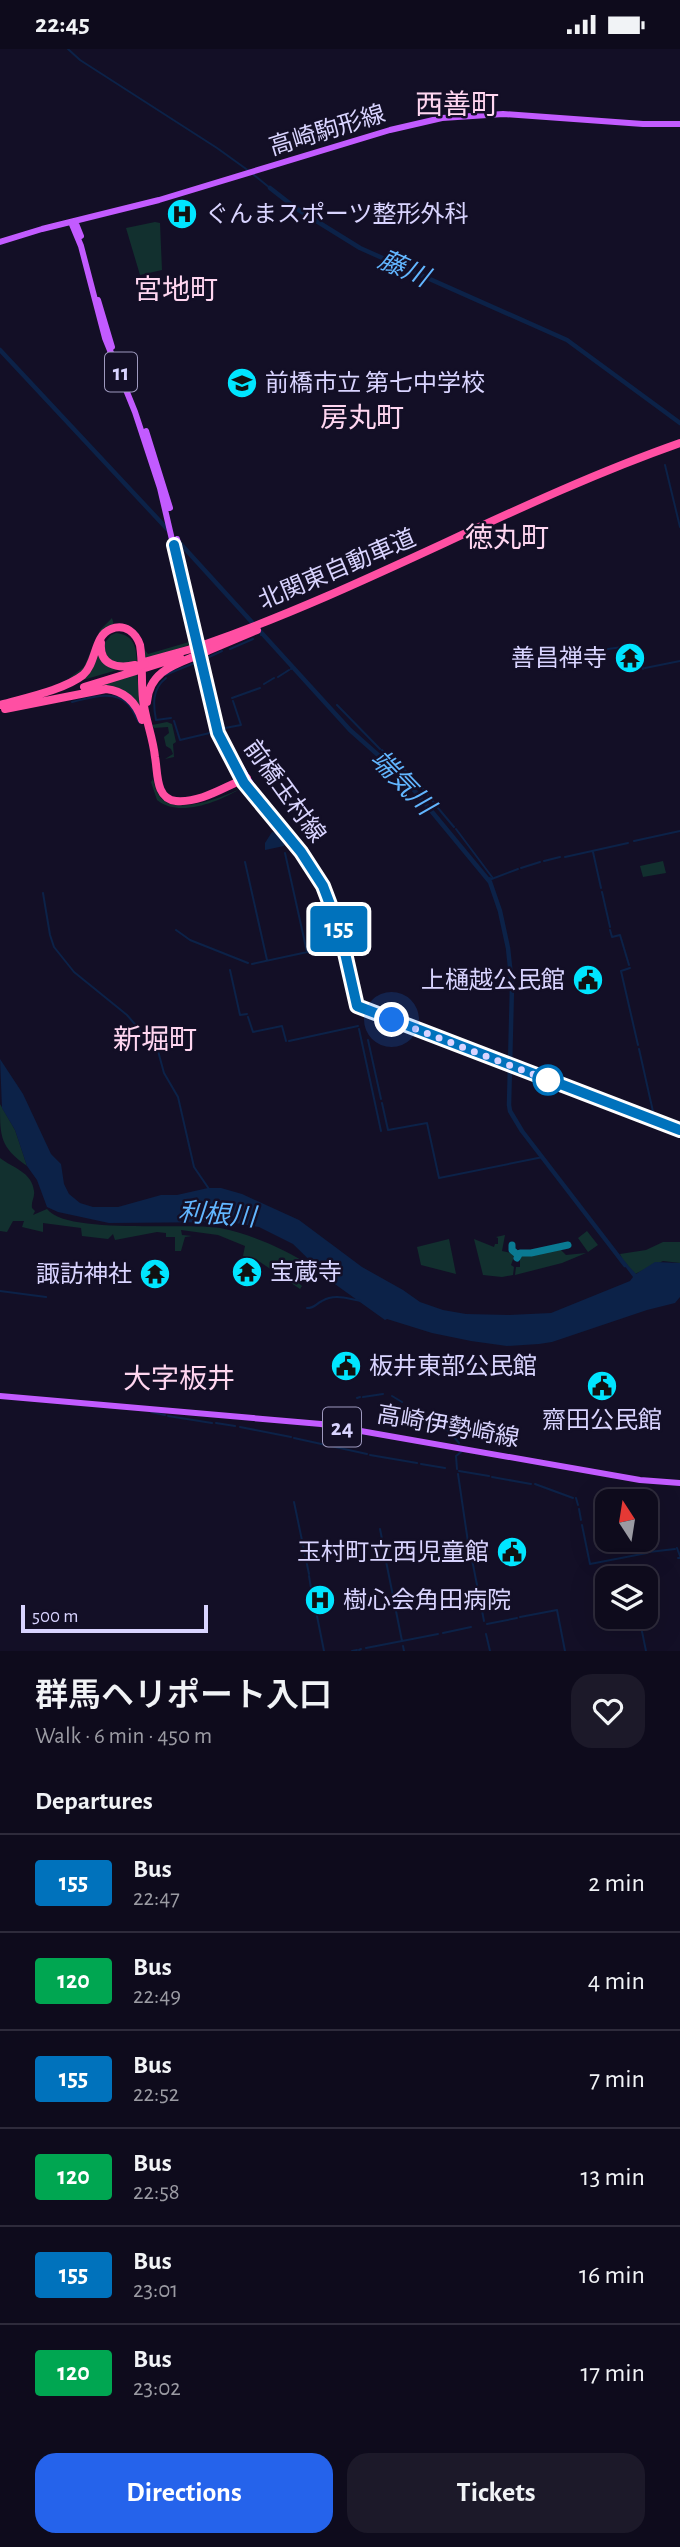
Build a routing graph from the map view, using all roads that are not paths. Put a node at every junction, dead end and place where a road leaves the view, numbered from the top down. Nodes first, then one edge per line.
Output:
1 (680, 126) edge
2 (74, 223) junction
3 (0, 244) edge
4 (680, 445) edge
5 (171, 521) junction
6 (192, 653) junction
7 (140, 666) junction
8 (69, 689) junction
9 (2, 708) edge
10 (147, 729) junction
11 (245, 780) junction
12 (680, 1130) edge
13 (0, 1396) edge
14 (680, 1483) edge

1 - 2 main road, 高崎駒形線
2 - 3 main road
2 - 5 main road, 11
4 - 6 highway, 北関東自動車道, bridge
5 - 11 main road, 前橋玉村線 / 11
5 - 11 main road, 前橋玉村線 / 11
6 - 7 highway
6 - 10 highway
7 - 8 highway
7 - 10 highway
8 - 9 highway
8 - 10 highway
8 - 10 highway
10 - 11 highway
11 - 12 main road, 前橋玉村線 / 11
13 - 14 main road, 高崎伊勢崎線 / 24

